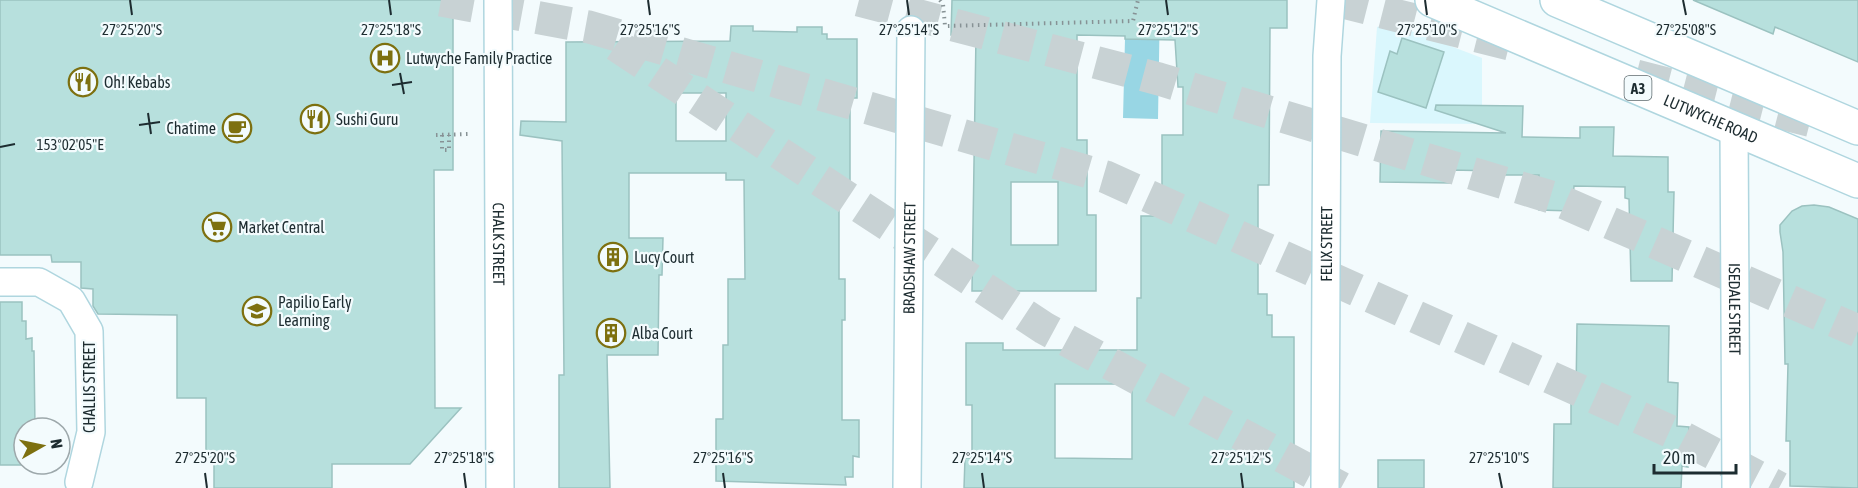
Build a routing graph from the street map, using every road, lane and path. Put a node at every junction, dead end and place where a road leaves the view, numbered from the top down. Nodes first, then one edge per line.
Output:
1 (498, 0) edge
2 (940, 0) edge
3 (1138, 0) edge
4 (1331, 0) edge
5 (1432, 0) edge
6 (1557, 0) edge
7 (911, 30) dead end
8 (1858, 128) edge
9 (1734, 129) junction
10 (436, 135) dead end
11 (442, 135) junction
12 (449, 135) junction
13 (469, 135) dead end
14 (1858, 181) edge
15 (0, 282) edge
16 (79, 482) dead end
17 (500, 488) edge
18 (907, 488) edge
19 (1325, 488) edge
20 (1736, 488) edge

1 - 17 street, CHALK STREET
2 - 3 path
4 - 19 street, FELIX STREET
5 - 9 highway, LUTWYCHE ROAD / A3
6 - 8 highway
7 - 18 street, BRADSHAW STREET
9 - 14 highway, LUTWYCHE ROAD / A3
9 - 20 street, ISEDALE STREET
10 - 11 path
11 - 12 path
11 - 12 path
12 - 13 path
15 - 16 street, CHALLIS STREET

